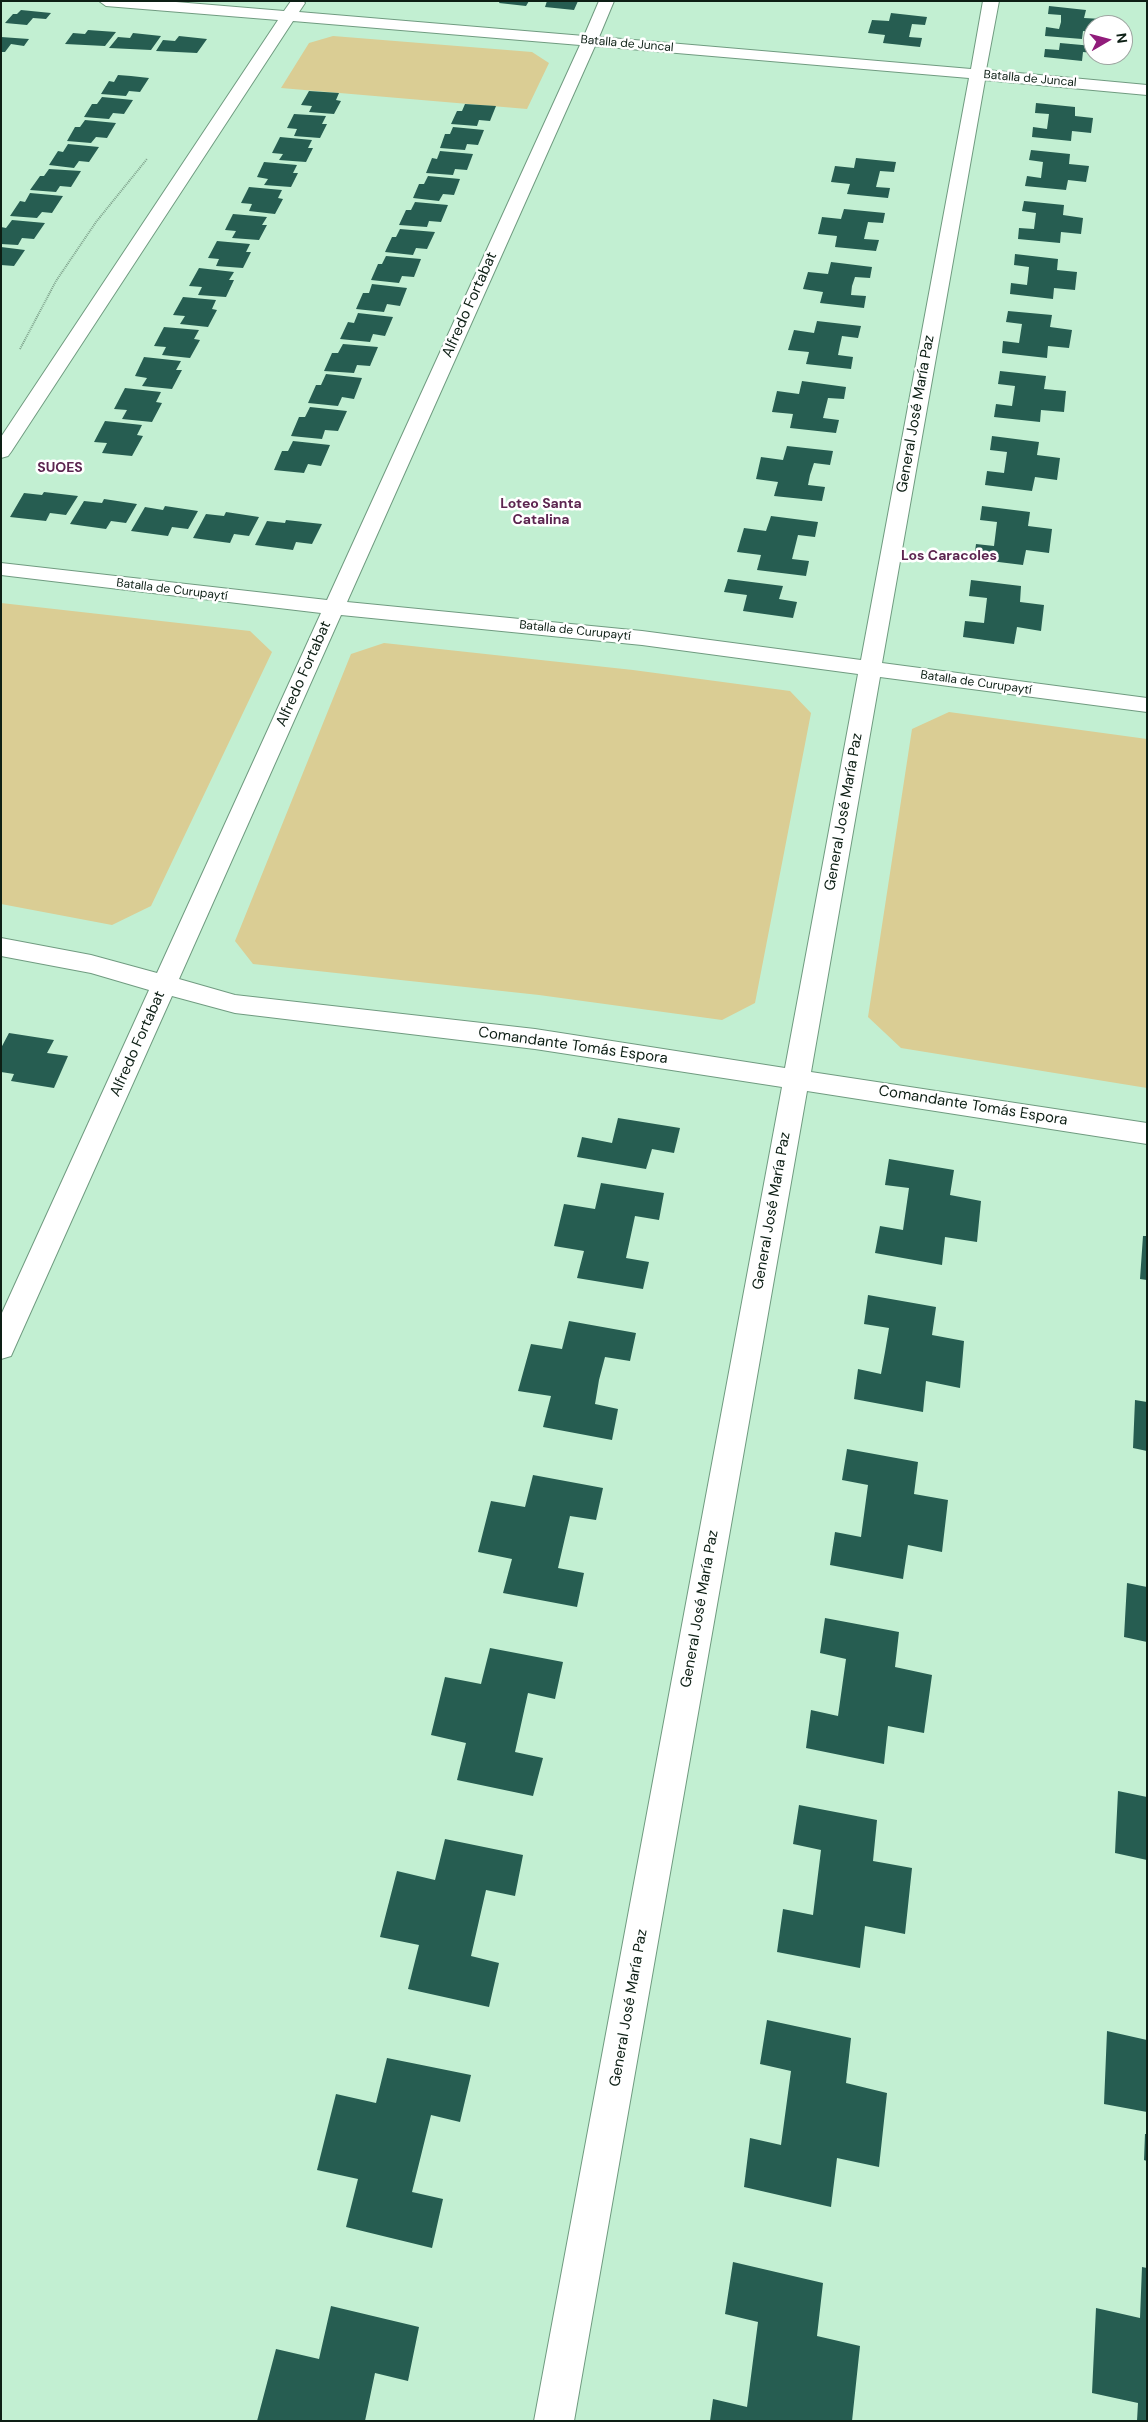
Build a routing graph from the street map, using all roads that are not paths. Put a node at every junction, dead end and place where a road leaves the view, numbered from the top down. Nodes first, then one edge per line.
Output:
1 (106, 1) edge
2 (298, 1) edge
3 (607, 1) edge
4 (991, 1) edge
5 (289, 16) junction
6 (589, 41) junction
7 (978, 74) junction
8 (1147, 90) edge
9 (1, 452) edge
10 (1, 570) edge
11 (334, 608) junction
12 (870, 668) junction
13 (1147, 705) edge
14 (1, 948) edge
15 (165, 984) junction
16 (796, 1078) junction
17 (1147, 1134) edge
18 (1, 1348) edge
19 (554, 2421) edge

1 - 5 street, Batalla de Juncal
2 - 5 street
3 - 6 street, Alfredo Fortabat
4 - 7 street, General José María Paz
5 - 6 street, Batalla de Juncal
5 - 9 street
6 - 7 street, Batalla de Juncal
6 - 11 street, Alfredo Fortabat
7 - 8 street, Batalla de Juncal
7 - 12 street, General José María Paz
10 - 11 street, Batalla de Curupaytí
11 - 12 street, Batalla de Curupaytí
11 - 15 street, Alfredo Fortabat
12 - 13 street, Batalla de Curupaytí
12 - 16 street, General José María Paz
14 - 15 street, Comandante Tomás Espora
15 - 16 street, Comandante Tomás Espora
15 - 18 street, Alfredo Fortabat
16 - 17 street, Comandante Tomás Espora
16 - 19 street, General José María Paz

